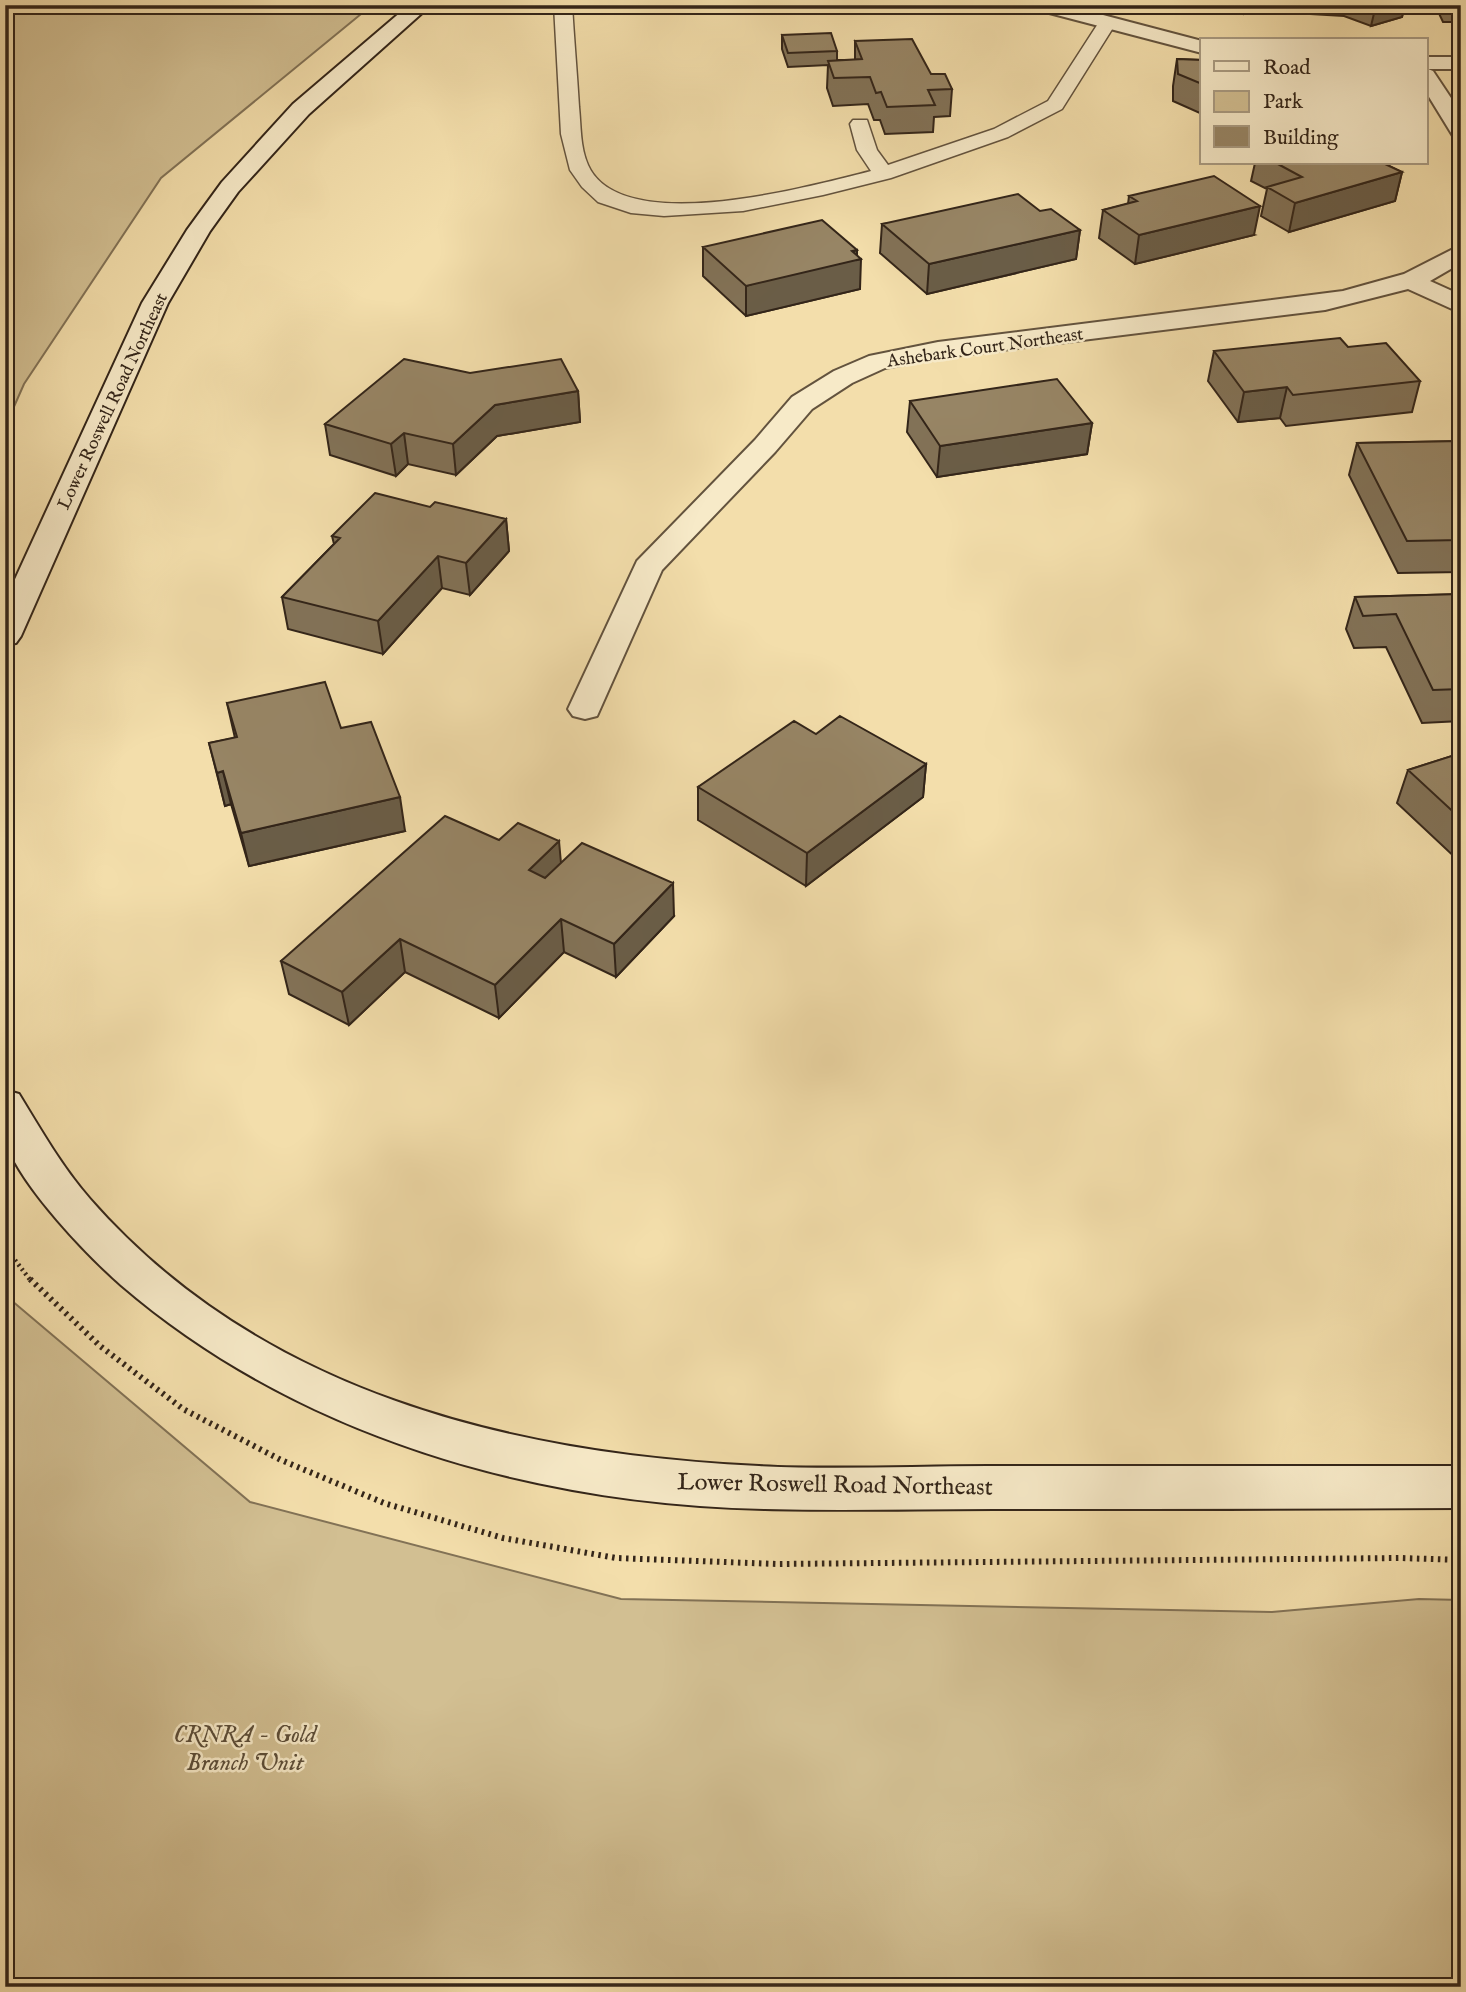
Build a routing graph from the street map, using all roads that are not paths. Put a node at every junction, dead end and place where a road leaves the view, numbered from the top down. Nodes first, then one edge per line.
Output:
1 (421, 5) edge
2 (563, 5) edge
3 (1041, 5) edge
4 (1107, 23) junction
5 (1200, 46) edge
6 (1461, 63) edge
7 (1428, 64) edge
8 (1428, 78) edge
9 (860, 124) dead end
10 (1461, 131) edge
11 (884, 174) junction
12 (1461, 252) edge
13 (1410, 281) junction
14 (1461, 305) edge
15 (5, 636) edge
16 (585, 709) dead end
17 (5, 1105) edge
18 (1461, 1487) edge

1 - 15 street, Lower Roswell Road Northeast
2 - 11 lane
3 - 4 street
4 - 5 street
4 - 11 lane
6 - 7 street
8 - 10 street
9 - 11 lane
12 - 13 street, Ashebark Court Northeast
13 - 14 street
13 - 16 street, Ashebark Court Northeast
17 - 18 street, Lower Roswell Road Northeast

